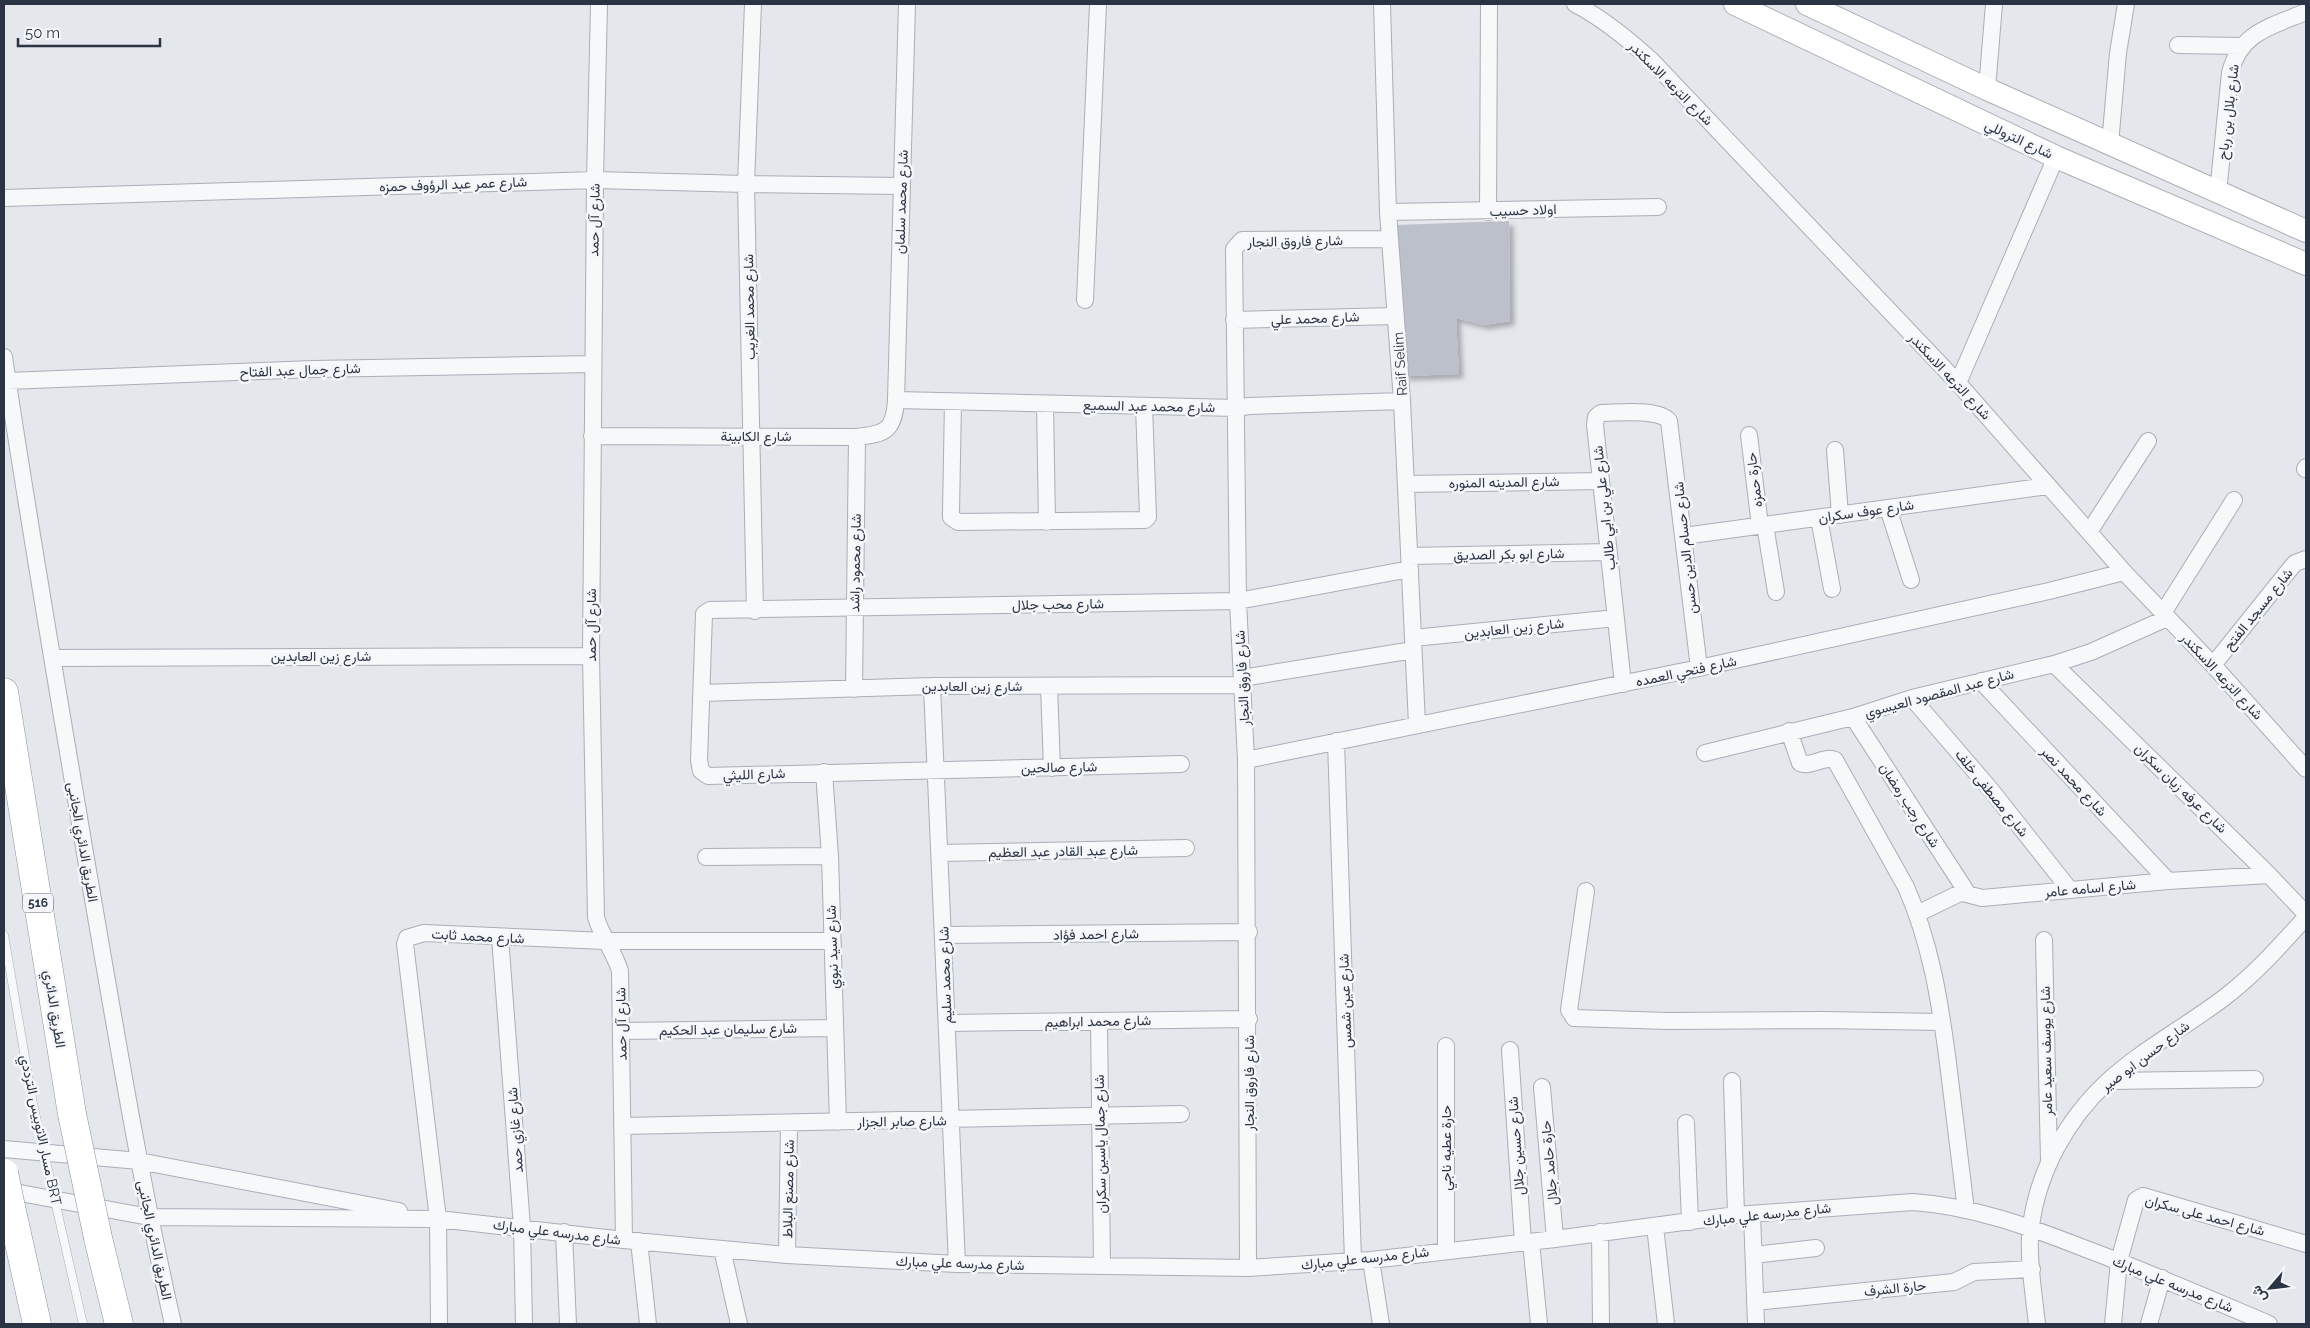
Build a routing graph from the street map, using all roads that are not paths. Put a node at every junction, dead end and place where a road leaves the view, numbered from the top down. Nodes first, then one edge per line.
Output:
1 (599, 4) edge
2 (753, 4) edge
3 (908, 4) edge
4 (1098, 4) edge
5 (1382, 4) edge
6 (1490, 4) edge
7 (1575, 4) edge
8 (1735, 4) edge
9 (1807, 4) edge
10 (1994, 4) edge
11 (2126, 4) edge
12 (1827, 9) edge
13 (2306, 12) edge
14 (2178, 44) dead end
15 (2241, 46) junction
16 (1987, 89) junction
17 (2110, 144) junction
18 (2056, 156) junction
19 (595, 180) junction
20 (746, 184) junction
21 (901, 186) junction
22 (2218, 193) junction
23 (4, 198) edge
24 (1658, 207) dead end
25 (1388, 212) junction
26 (1488, 212) junction
27 (2306, 231) edge
28 (1390, 239) junction
29 (2306, 264) edge
30 (1085, 300) dead end
31 (1396, 316) junction
32 (1234, 320) junction
33 (4, 357) edge
34 (593, 364) junction
35 (7, 381) junction
36 (1958, 383) junction
37 (896, 400) junction
38 (1402, 401) junction
39 (952, 402) junction
40 (1046, 404) junction
41 (1144, 406) junction
42 (1236, 408) junction
43 (1672, 428) joint
44 (1749, 435) dead end
45 (592, 436) junction
46 (752, 436) junction
47 (857, 437) junction
48 (2148, 441) dead end
49 (1835, 450) dead end
50 (1601, 481) junction
51 (1406, 484) junction
52 (2048, 486) junction
53 (2234, 500) dead end
54 (1888, 508) junction
55 (1840, 515) junction
56 (1819, 518) junction
57 (1047, 522) junction
58 (1763, 525) junction
59 (2090, 532) junction
60 (1684, 536) junction
61 (1609, 552) junction
62 (2306, 559) edge
63 (1409, 562) junction
64 (2124, 572) junction
65 (1911, 580) dead end
66 (1832, 589) dead end
67 (1776, 592) dead end
68 (1238, 601) junction
69 (855, 607) junction
70 (755, 611) junction
71 (704, 614) joint
72 (2165, 616) junction
73 (1616, 618) junction
74 (1413, 644) junction
75 (590, 656) junction
76 (52, 658) junction
77 (2054, 664) junction
78 (2212, 665) junction
79 (1699, 668) junction
80 (1981, 681) junction
81 (1242, 682) junction
82 (1623, 684) junction
83 (932, 686) junction
84 (1048, 686) junction
85 (854, 689) junction
86 (4, 692) edge
87 (702, 693) junction
88 (1912, 698) junction
89 (1853, 716) junction
90 (1417, 724) junction
91 (1789, 731) junction
92 (1336, 741) junction
93 (1705, 753) dead end
94 (1246, 760) junction
95 (1181, 764) dead end
96 (936, 768) junction
97 (1052, 768) junction
98 (2306, 769) edge
99 (824, 772) junction
100 (1186, 848) dead end
101 (939, 853) junction
102 (830, 856) junction
103 (706, 857) dead end
104 (2269, 874) junction
105 (2168, 881) junction
106 (2070, 890) junction
107 (1586, 891) dead end
108 (1968, 894) junction
109 (1917, 914) junction
110 (2305, 921) edge
111 (1249, 932) junction
112 (4, 935) edge
113 (943, 936) junction
114 (500, 937) junction
115 (832, 940) junction
116 (2044, 940) dead end
117 (605, 941) junction
118 (1249, 1019) junction
119 (1099, 1021) junction
120 (1942, 1022) junction
121 (947, 1023) junction
122 (834, 1028) junction
123 (622, 1031) junction
124 (1446, 1046) dead end
125 (1510, 1050) dead end
126 (2255, 1079) dead end
127 (1732, 1081) dead end
128 (2108, 1081) junction
129 (1542, 1087) dead end
130 (1181, 1114) dead end
131 (1100, 1115) junction
132 (951, 1120) junction
133 (838, 1122) junction
134 (789, 1123) junction
135 (1686, 1123) dead end
136 (622, 1126) junction
137 (4, 1149) edge
138 (138, 1162) junction
139 (2049, 1162) junction
140 (4, 1173) edge
141 (7, 1198) edge
142 (1966, 1210) junction
143 (1744, 1214) junction
144 (149, 1217) junction
145 (438, 1218) junction
146 (1690, 1222) junction
147 (1655, 1226) junction
148 (522, 1227) junction
149 (2030, 1227) junction
150 (564, 1232) junction
151 (1600, 1232) junction
152 (1555, 1239) junction
153 (632, 1241) junction
154 (1527, 1243) junction
155 (2306, 1244) edge
156 (1816, 1248) dead end
157 (722, 1249) junction
158 (1446, 1250) junction
159 (787, 1255) junction
160 (1754, 1255) junction
161 (1371, 1260) junction
162 (1353, 1261) junction
163 (2118, 1261) junction
164 (957, 1264) junction
165 (1102, 1266) junction
166 (1248, 1268) junction
167 (2032, 1269) junction
168 (2162, 1278) junction
169 (1755, 1302) junction
170 (37, 1324) edge
171 (83, 1324) edge
172 (119, 1324) edge
173 (172, 1324) edge
174 (439, 1324) edge
175 (524, 1324) edge
176 (568, 1324) edge
177 (648, 1324) edge
178 (739, 1324) edge
179 (1381, 1324) edge
180 (1539, 1324) edge
181 (1601, 1324) edge
182 (1666, 1324) edge
183 (1756, 1324) edge
184 (2037, 1324) edge
185 (2113, 1324) edge
186 (2150, 1324) edge
187 (2269, 1324) edge

1 - 19 street, شارع آل حمد
2 - 20 street, شارع محمد الغريب
3 - 21 street, شارع محمد سلمان
4 - 30 street
5 - 25 street, Raif Selim
6 - 26 street
7 - 36 street, شارع الترعه الاسكندر
8 - 18 street, شارع التروللي
9 - 12 street
10 - 16 street
11 - 17 street
12 - 16 street
13 - 15 street, شارع بلال بن رباح
14 - 15 street
15 - 22 street, شارع بلال بن رباح
16 - 17 street
17 - 22 street
18 - 29 street, شارع التروللي
18 - 36 street
19 - 20 street, شارع عمر عبد الرؤوف حمزه
19 - 23 street, شارع عمر عبد الرؤوف حمزه
19 - 34 street, شارع آل حمد
20 - 21 street, شارع عمر عبد الرؤوف حمزه
20 - 46 street, شارع محمد الغريب
21 - 37 street, شارع محمد سلمان
22 - 27 street
24 - 26 street, اولاد حسيب
25 - 26 street, اولاد حسيب
25 - 28 street, Raif Selim
28 - 31 street, Raif Selim
28 - 32 street, شارع فاروق النجار
31 - 32 street, شارع محمد علي
31 - 38 street, Raif Selim
32 - 42 street, شارع فاروق النجار
33 - 35 street, الطريق الدائري الجانبى
34 - 35 street, شارع جمال عبد الفتاح
34 - 45 street, شارع آل حمد
35 - 76 street, الطريق الدائري الجانبى
36 - 52 street, شارع الترعه الاسكندر
37 - 39 street, شارع محمد عبد السميع
37 - 47 street, شارع الكابينة
38 - 42 street, شارع محمد عبد السميع
38 - 51 street, Raif Selim
39 - 40 street, شارع محمد عبد السميع
39 - 57 street
40 - 41 street, شارع محمد عبد السميع
40 - 57 street
41 - 42 street, شارع محمد عبد السميع
41 - 57 street
42 - 68 street, شارع فاروق النجار
43 - 50 street, شارع علي بن ابي طالب
43 - 60 street, شارع حسام الدين حسن
44 - 58 street, حارة حمزه
45 - 46 street, شارع الكابينة
45 - 75 street, شارع آل حمد
46 - 47 street, شارع الكابينة
46 - 70 street, شارع محمد الغريب
47 - 69 street, شارع محمود راشد
48 - 59 street
49 - 55 street
50 - 51 street, شارع المدينه المنوره
50 - 61 street, شارع علي بن ابي طالب
51 - 63 street, Raif Selim
52 - 54 street, شارع عوف سكران
52 - 59 street, شارع الترعه الاسكندر
53 - 72 street
54 - 55 street, شارع عوف سكران
54 - 65 street
55 - 56 street, شارع عوف سكران
56 - 58 street, شارع عوف سكران
56 - 66 street
58 - 60 street, شارع عوف سكران
58 - 67 street, حارة حمزه
59 - 64 street, شارع الترعه الاسكندر
60 - 79 street, شارع حسام الدين حسن
61 - 63 street, شارع ابو بكر الصديق
61 - 73 street, شارع علي بن ابي طالب
62 - 78 street, شارع مسجد الفتح
63 - 68 street, شارع محب جلال
63 - 74 street, Raif Selim
64 - 72 street, شارع الترعه الاسكندر
64 - 79 street, شارع فتحي العمده
68 - 69 street, شارع محب جلال
68 - 81 street, شارع فاروق النجار
69 - 70 street, شارع محب جلال
69 - 85 street, شارع محمود راشد
70 - 71 street, شارع محب جلال
71 - 87 street, شارع الليثي
72 - 77 street, شارع عبد المقصود العيسوي
72 - 78 street, شارع الترعه الاسكندر
73 - 74 street, شارع زين العابدين
73 - 82 street, شارع علي بن ابي طالب
74 - 81 street, شارع زين العابدين
74 - 90 street, Raif Selim
75 - 76 street, شارع زين العابدين
75 - 117 street, شارع آل حمد
76 - 138 street, الطريق الدائري الجانبى
77 - 80 street, شارع عبد المقصود العيسوي
77 - 104 street, شارع عرفه زيان سكران
78 - 98 street, شارع الترعه الاسكندر
79 - 82 street, شارع فتحي العمده
80 - 88 street, شارع عبد المقصود العيسوي
80 - 105 street, شارع محمد نصر
81 - 84 street, شارع زين العابدين
81 - 94 street, شارع فاروق النجار
82 - 90 street, شارع فتحي العمده
83 - 84 street, شارع زين العابدين
83 - 85 street, شارع زين العابدين
83 - 96 street, شارع محمد سليم
84 - 97 street
85 - 87 street, شارع زين العابدين
86 - 172 highway, الطريق الدائري / 516, bridge
87 - 99 street, شارع الليثي
88 - 89 street, شارع عبد المقصود العيسوي
88 - 106 street, شارع مصطفى خلف
89 - 91 street, شارع عبد المقصود العيسوي
89 - 108 street, شارع رجب رمضان
90 - 92 street, شارع فتحي العمده
91 - 93 street, شارع عبد المقصود العيسوي
91 - 109 street
92 - 94 street, شارع فتحي العمده
92 - 162 street, شارع عين شمس
94 - 111 street, شارع فاروق النجار
95 - 97 street, شارع صالحين
96 - 97 street, شارع صالحين
96 - 99 street, شارع الليثي
96 - 101 street, شارع محمد سليم
99 - 102 street, شارع سيد نبوي
100 - 101 street, شارع عبد القادر عبد العظيم
101 - 113 street, شارع محمد سليم
102 - 103 street
102 - 115 street, شارع سيد نبوي
104 - 105 street, شارع اسامه عامر
104 - 110 street, شارع عرفه زيان سكران
105 - 106 street, شارع اسامه عامر
106 - 108 street, شارع اسامه عامر
107 - 120 street
108 - 109 street, شارع اسامه عامر
109 - 120 street
110 - 128 street, شارع حسن ابو صير
111 - 113 street, شارع احمد فؤاد
111 - 118 street, شارع فاروق النجار
112 - 171 lane, مسار الاتوبيس الترددي BRT
113 - 121 street, شارع محمد سليم
114 - 117 street, شارع محمد ثابت
114 - 145 street, شارع محمد ثابت
114 - 148 street, شارع غازي حمد
115 - 117 street, شارع محمد ثابت
115 - 122 street, شارع سيد نبوي
116 - 139 street, شارع يوسف سعيد عامر
117 - 123 street, شارع آل حمد
118 - 119 street, شارع محمد ابراهيم
118 - 166 street, شارع فاروق النجار
119 - 121 street, شارع محمد ابراهيم
119 - 131 street, شارع جمال ياسين سكران
120 - 142 street
121 - 132 street, شارع محمد سليم
122 - 123 street, شارع سليمان عبد الحكيم
122 - 133 street, شارع سيد نبوي
123 - 136 street, شارع آل حمد
124 - 158 street, حارة عطيه ناجي
125 - 154 street, شارع حسين جلال
126 - 128 street
127 - 143 street
128 - 139 street, شارع حسن ابو صير
129 - 152 street, حارة حامد جلال
130 - 131 street, شارع صابر الجزار
131 - 132 street, شارع صابر الجزار
131 - 165 street, شارع جمال ياسين سكران
132 - 133 street, شارع صابر الجزار
132 - 164 street, شارع محمد سليم
133 - 134 street, شارع صابر الجزار
134 - 136 street, شارع صابر الجزار
134 - 159 street, شارع مصنع البلاط
135 - 146 street
136 - 153 street, شارع آل حمد
137 - 138 street, شارع مدرسه علي مبارك
138 - 144 street, الطريق الدائري الجانبى
138 - 145 street, شارع مدرسه علي مبارك
139 - 149 street, شارع حسن ابو صير
140 - 141 highway, bridge
141 - 144 street, شارع مدرسه علي مبارك
141 - 170 highway
142 - 143 street, شارع مدرسه علي مبارك
142 - 149 street, شارع مدرسه علي مبارك
143 - 146 street, شارع مدرسه علي مبارك
143 - 160 street
144 - 145 street, شارع مدرسه علي مبارك
144 - 173 street, الطريق الدائري الجانبى
145 - 148 street, شارع مدرسه علي مبارك
145 - 174 street, شارع محمد ثابت
146 - 147 street, شارع مدرسه علي مبارك
147 - 151 street, شارع مدرسه علي مبارك
147 - 182 street
148 - 150 street, شارع مدرسه علي مبارك
148 - 175 street, شارع غازي حمد
149 - 163 street, شارع مدرسه علي مبارك
149 - 167 street, شارع حسن ابو صير
150 - 153 street, شارع مدرسه علي مبارك
150 - 176 street
151 - 152 street, شارع مدرسه علي مبارك
151 - 181 street
152 - 154 street, شارع مدرسه علي مبارك
153 - 157 street, شارع مدرسه علي مبارك
153 - 177 street, شارع آل حمد
154 - 158 street, شارع مدرسه علي مبارك
154 - 180 street, شارع حسين جلال
155 - 163 street, شارع احمد على سكران
156 - 160 street
157 - 159 street, شارع مدرسه علي مبارك
157 - 178 street
158 - 161 street, شارع مدرسه علي مبارك
159 - 164 street, شارع مدرسه علي مبارك
160 - 169 street
161 - 162 street, شارع مدرسه علي مبارك
161 - 179 street
162 - 166 street, شارع مدرسه علي مبارك
163 - 168 street, شارع مدرسه علي مبارك
163 - 185 street, شارع احمد على سكران
164 - 165 street, شارع مدرسه علي مبارك
165 - 166 street, شارع مدرسه علي مبارك
167 - 169 street, حارة الشرف
167 - 184 street, شارع حسن ابو صير
168 - 186 street
168 - 187 street, شارع مدرسه علي مبارك
169 - 183 street

